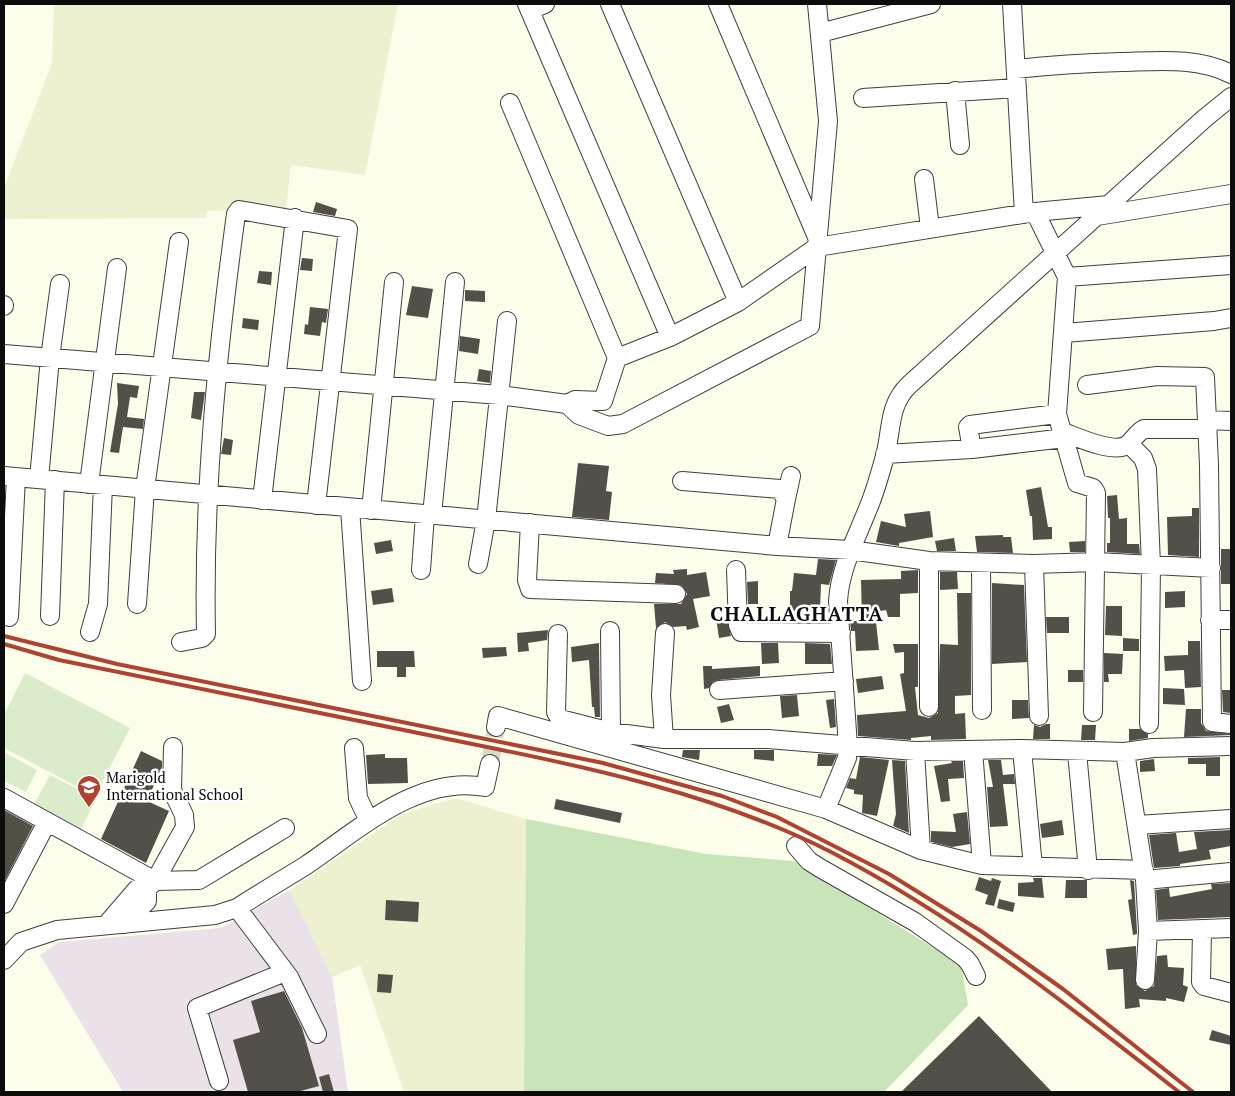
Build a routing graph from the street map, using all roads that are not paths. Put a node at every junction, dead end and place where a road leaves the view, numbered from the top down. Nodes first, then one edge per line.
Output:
1 (610, 4) edge
2 (718, 4) edge
3 (817, 4) edge
4 (931, 4) edge
5 (1012, 4) edge
6 (534, 6) edge
7 (820, 33) junction
8 (1016, 69) junction
9 (1231, 74) edge
10 (1017, 88) junction
11 (955, 91) junction
12 (1231, 97) edge
13 (863, 98) dead end
14 (510, 103) dead end
15 (960, 145) dead end
16 (924, 178) dead end
17 (1231, 194) edge
18 (1103, 211) junction
19 (1029, 213) junction
20 (295, 218) junction
21 (930, 228) junction
22 (179, 242) dead end
23 (818, 243) junction
24 (1056, 253) junction
25 (1231, 265) edge
26 (117, 268) dead end
27 (1067, 276) junction
28 (394, 282) dead end
29 (455, 282) dead end
30 (60, 284) dead end
31 (738, 302) junction
32 (1231, 318) edge
33 (507, 320) dead end
34 (1064, 333) junction
35 (670, 337) junction
36 (4, 354) edge
37 (50, 358) junction
38 (618, 358) junction
39 (104, 362) junction
40 (161, 367) junction
41 (218, 372) junction
42 (276, 376) junction
43 (332, 381) junction
44 (383, 385) junction
45 (1087, 385) dead end
46 (444, 390) junction
47 (499, 395) junction
48 (603, 400) junction
49 (567, 404) junction
50 (1057, 414) junction
51 (600, 421) junction
52 (1231, 421) edge
53 (1208, 424) junction
54 (1064, 435) junction
55 (1091, 443) junction
56 (1129, 444) junction
57 (972, 449) junction
58 (885, 454) junction
59 (1070, 457) junction
60 (10, 476) edge
61 (790, 476) dead end
62 (47, 480) junction
63 (682, 481) dead end
64 (96, 484) junction
65 (145, 489) junction
66 (207, 495) junction
67 (786, 499) junction
68 (262, 500) junction
69 (316, 505) junction
70 (350, 508) junction
71 (371, 510) junction
72 (428, 515) junction
73 (486, 520) junction
74 (530, 523) junction
75 (777, 546) junction
76 (850, 550) junction
77 (929, 561) junction
78 (1096, 562) junction
79 (981, 563) junction
80 (478, 564) dead end
81 (1034, 564) junction
82 (1151, 565) junction
83 (1211, 568) junction
84 (421, 570) dead end
85 (736, 570) dead end
86 (676, 594) dead end
87 (137, 604) dead end
88 (50, 616) dead end
89 (9, 617) dead end
90 (1210, 620) junction
91 (1231, 620) edge
92 (90, 632) dead end
93 (610, 632) dead end
94 (666, 633) dead end
95 (841, 633) junction
96 (558, 634) dead end
97 (181, 642) dead end
98 (362, 681) dead end
99 (844, 681) junction
100 (719, 690) dead end
101 (929, 707) dead end
102 (982, 710) dead end
103 (1093, 712) dead end
104 (1040, 716) dead end
105 (1149, 724) dead end
106 (1231, 724) edge
107 (496, 727) dead end
108 (611, 732) junction
109 (664, 739) junction
110 (848, 746) junction
111 (1231, 746) edge
112 (173, 747) dead end
113 (354, 748) dead end
114 (1022, 749) junction
115 (973, 750) junction
116 (915, 751) junction
117 (1077, 752) junction
118 (1125, 752) junction
119 (490, 764) tunnel mouth
120 (4, 798) edge
121 (826, 809) junction
122 (1231, 819) edge
123 (369, 821) junction
124 (47, 822) junction
125 (1137, 825) junction
126 (284, 828) dead end
127 (796, 846) dead end
128 (921, 850) junction
129 (982, 865) junction
130 (1033, 867) junction
131 (1088, 870) junction
132 (1231, 872) edge
133 (1144, 875) junction
134 (151, 885) junction
135 (4, 904) edge
136 (237, 908) junction
137 (125, 924) junction
138 (106, 925) junction
139 (1231, 928) edge
140 (1202, 930) junction
141 (1148, 931) junction
142 (4, 960) edge
143 (285, 972) junction
144 (976, 976) dead end
145 (1145, 980) dead end
146 (1231, 993) edge
147 (317, 1034) dead end
148 (219, 1081) dead end

1 - 31 street
2 - 23 street
3 - 7 street
4 - 7 street
5 - 8 street
6 - 35 street
7 - 23 street
8 - 9 street
8 - 10 street
10 - 11 street
10 - 19 street
11 - 13 street
11 - 15 street
12 - 18 street
14 - 38 street
16 - 21 street
17 - 18 street
18 - 19 street
18 - 24 street
19 - 21 street
19 - 24 street
20 - 41 street
20 - 42 street
20 - 43 street
21 - 23 street
22 - 40 street
23 - 31 street
23 - 51 street
24 - 27 street
24 - 58 street
25 - 27 street
26 - 39 street
27 - 34 street
28 - 44 street
29 - 46 street
30 - 37 street
31 - 35 street
32 - 34 street
33 - 47 street
34 - 50 street
35 - 38 street
36 - 37 street
37 - 39 street
37 - 62 street
38 - 48 street
39 - 40 street
39 - 64 street
40 - 41 street
40 - 65 street
41 - 42 street
41 - 66 street
42 - 43 street
42 - 68 street
43 - 44 street
43 - 69 street
44 - 46 street
44 - 71 street
45 - 53 street
46 - 47 street
46 - 72 street
47 - 49 street
47 - 73 street
48 - 49 street
48 - 51 street
49 - 51 street
50 - 54 street
50 - 57 street
52 - 53 street
53 - 56 street
53 - 83 street
54 - 55 street
54 - 57 street
54 - 59 street
55 - 56 street
55 - 59 street
56 - 82 street
57 - 58 street
58 - 76 street
59 - 78 street
60 - 62 street
60 - 89 street
61 - 67 street
62 - 64 street
62 - 88 street
63 - 67 street
64 - 65 street
64 - 92 street
65 - 66 street
65 - 87 street
66 - 68 street
66 - 97 street
67 - 75 street
68 - 69 street
69 - 70 street
70 - 71 street
70 - 98 street
71 - 72 street
72 - 73 street
72 - 84 street
73 - 74 street
73 - 80 street
74 - 75 street
74 - 86 street
75 - 76 street
76 - 77 street
76 - 95 street
77 - 79 street
77 - 101 street
78 - 81 street
78 - 82 street
78 - 103 street
79 - 81 street
79 - 102 street
81 - 104 street
82 - 83 street
82 - 105 street
83 - 90 street
85 - 95 street
90 - 91 street
90 - 106 street
93 - 108 street
94 - 109 street
95 - 99 street
96 - 108 street
99 - 100 street
99 - 110 street
107 - 121 street
108 - 109 street
109 - 110 street
110 - 116 street
110 - 121 street
111 - 118 street
112 - 134 street
113 - 123 street
114 - 115 street
114 - 117 street
114 - 130 street
115 - 116 street
115 - 129 street
116 - 128 street
117 - 118 street
117 - 131 street
118 - 125 street
119 - 123 street
120 - 124 street
121 - 128 street
122 - 125 street
123 - 136 street
124 - 134 street
124 - 135 street
125 - 133 street
126 - 134 street
127 - 144 street
128 - 129 street
129 - 130 street
130 - 131 street
131 - 133 street
132 - 133 street
133 - 141 street
134 - 137 street
134 - 138 street
136 - 137 street
136 - 143 street
137 - 138 street
138 - 142 street
139 - 140 street
140 - 141 street
140 - 146 street
141 - 145 street
143 - 147 street
143 - 148 street

